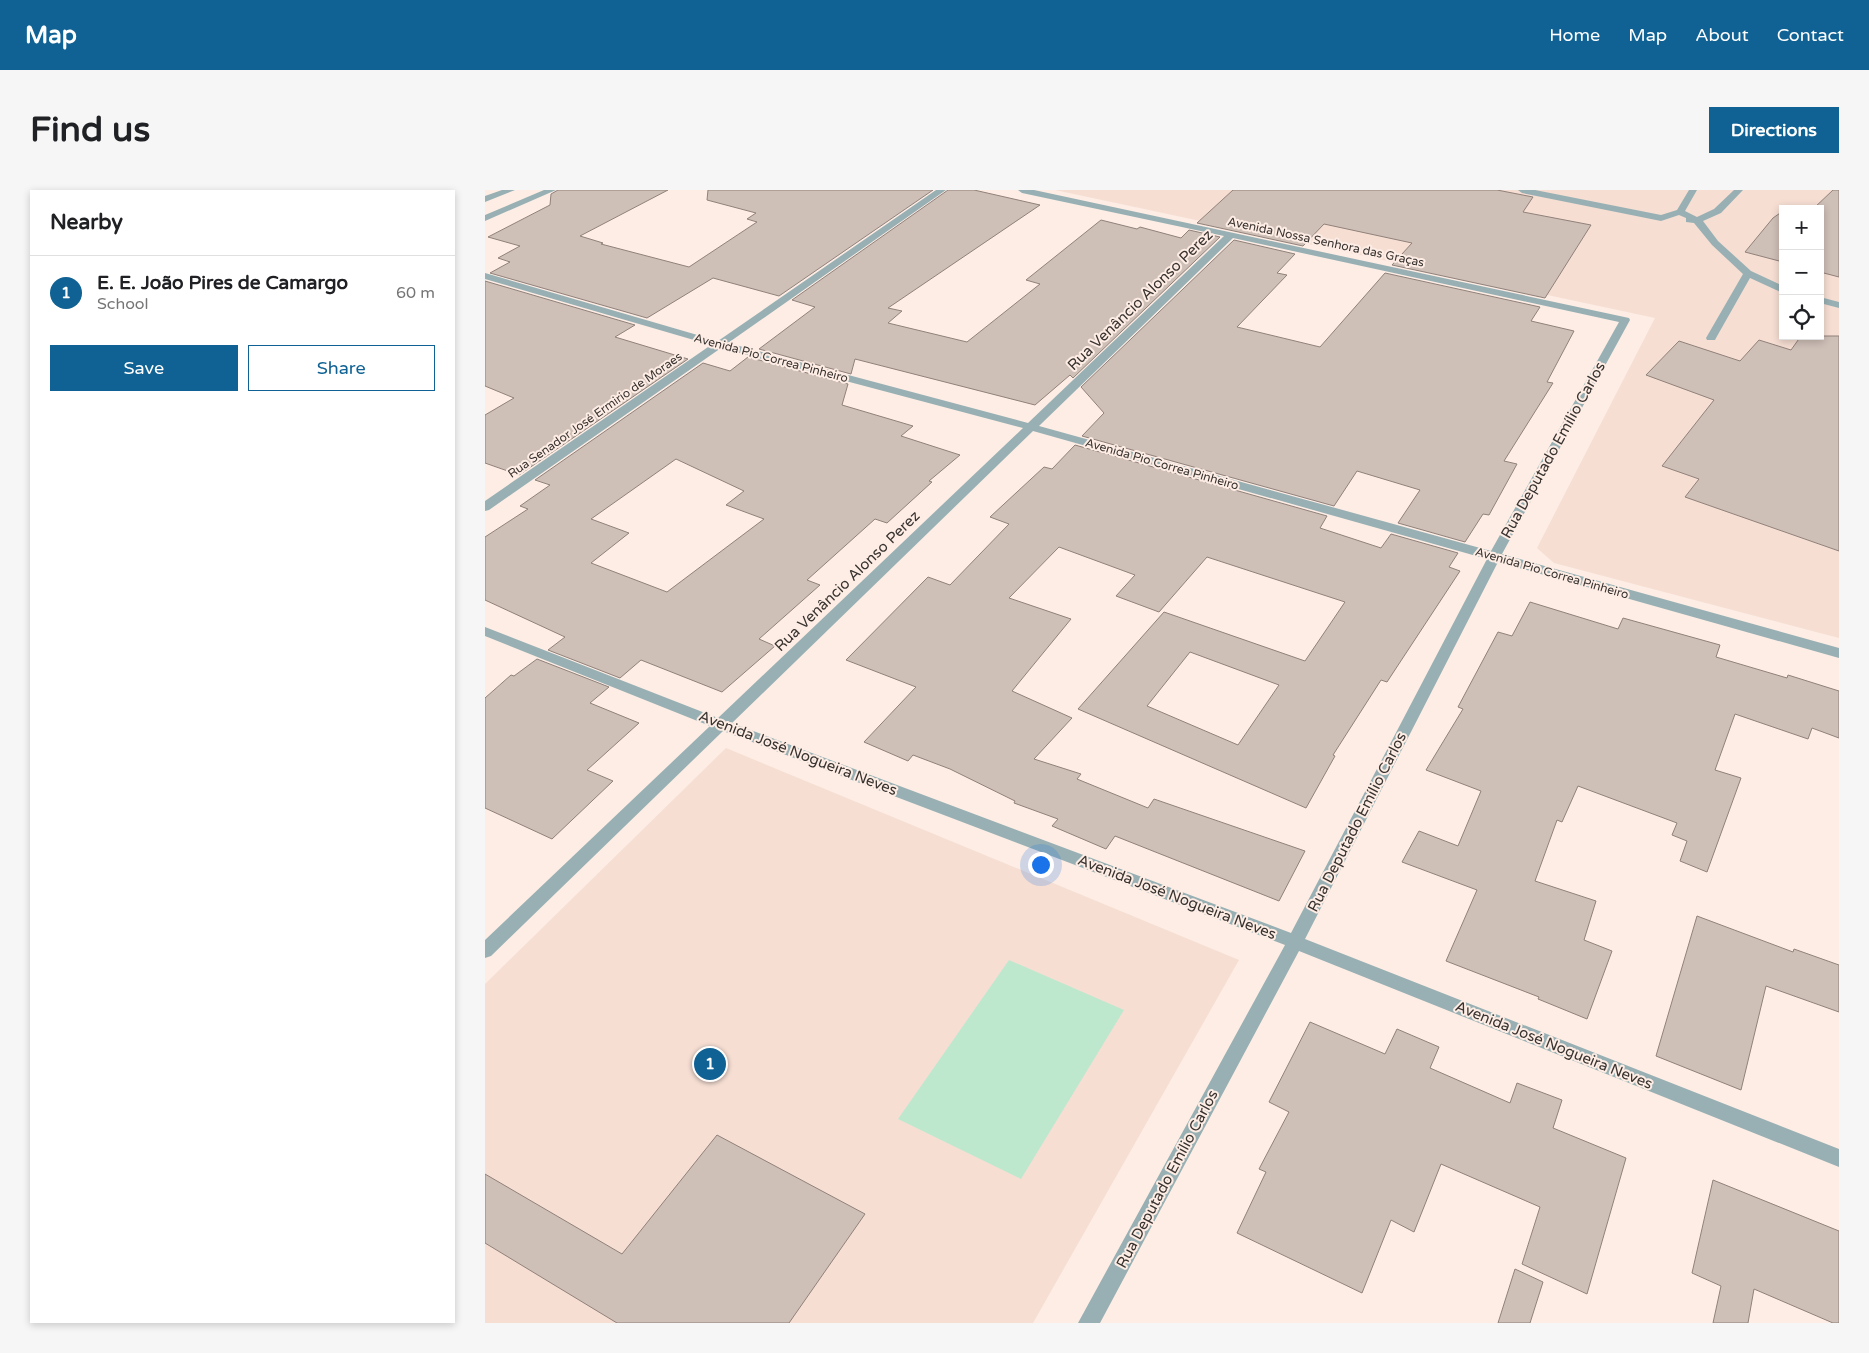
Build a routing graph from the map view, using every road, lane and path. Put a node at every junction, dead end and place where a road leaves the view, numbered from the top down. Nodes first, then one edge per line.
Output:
1 (511, 190) edge
2 (551, 190) edge
3 (942, 190) edge
4 (1022, 190) edge
5 (1522, 190) edge
6 (1693, 190) edge
7 (1739, 190) edge
8 (485, 200) edge
9 (1681, 212) junction
10 (485, 218) edge
11 (1661, 218) junction
12 (1697, 220) junction
13 (1232, 234) junction
14 (1748, 273) junction
15 (485, 276) edge
16 (1779, 288) edge
17 (1824, 301) edge
18 (1839, 305) edge
19 (1625, 320) joint
20 (1711, 338) dead end
21 (718, 344) junction
22 (1031, 427) junction
23 (485, 507) edge
24 (1494, 557) junction
25 (485, 631) edge
26 (1839, 653) edge
27 (722, 724) junction
28 (1295, 942) junction
29 (485, 951) edge
30 (1839, 1158) edge
31 (1089, 1323) edge

1 - 8 street
2 - 10 street
3 - 21 street, Rua Senador José Ermirio de Moraes
4 - 13 street, Avenida Nossa Senhora das Graças
5 - 11 street
6 - 9 street
7 - 12 street
9 - 11 street
9 - 12 street
11 - 12 street
12 - 14 street
13 - 19 street, Avenida Nossa Senhora das Graças
13 - 22 street, Rua Venâncio Alonso Perez
14 - 16 street
14 - 20 street
15 - 21 street, Avenida Pio Correa Pinheiro
17 - 18 street
19 - 24 street, Rua Deputado Emílio Carlos
21 - 22 street, Avenida Pio Correa Pinheiro
21 - 23 street, Rua Senador José Ermirio de Moraes
22 - 24 street, Avenida Pio Correa Pinheiro
22 - 27 street, Rua Venâncio Alonso Perez
24 - 26 street, Avenida Pio Correa Pinheiro
24 - 28 street, Rua Deputado Emílio Carlos
25 - 27 street, Avenida José Nogueira Neves
27 - 28 street, Avenida José Nogueira Neves
27 - 29 street, Rua Venâncio Alonso Perez
28 - 30 street, Avenida José Nogueira Neves
28 - 31 street, Rua Deputado Emílio Carlos

